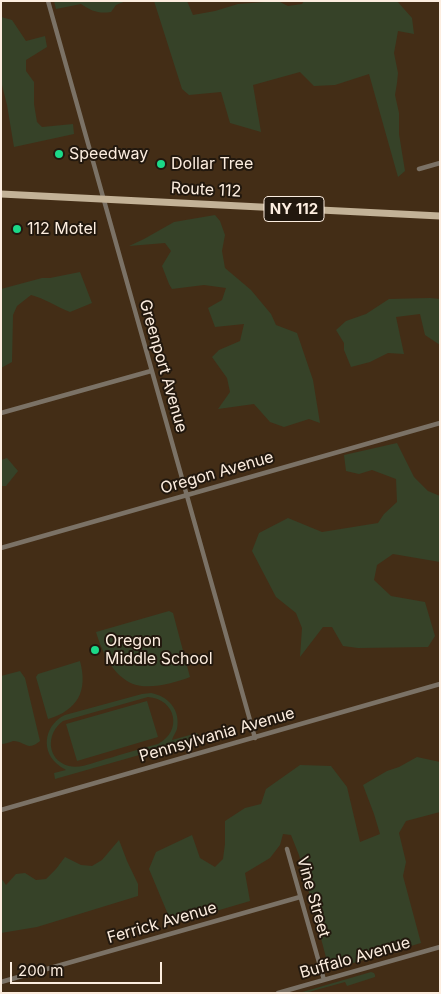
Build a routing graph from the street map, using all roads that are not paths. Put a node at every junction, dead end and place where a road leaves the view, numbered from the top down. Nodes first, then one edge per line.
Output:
1 (48, 1) edge
2 (440, 163) edge
3 (419, 169) dead end
4 (1, 194) edge
5 (104, 199) junction
6 (440, 216) edge
7 (151, 371) junction
8 (1, 413) edge
9 (440, 422) edge
10 (187, 495) junction
11 (1, 548) edge
12 (440, 684) edge
13 (255, 738) junction
14 (1, 810) edge
15 (287, 849) dead end
16 (300, 897) junction
17 (440, 947) edge
18 (324, 980) junction
19 (1, 982) edge
20 (278, 993) edge

1 - 5 street, Greenport Avenue
2 - 3 street
4 - 5 main road, Route 112 / NY 112
5 - 6 main road, Route 112 / NY 112
5 - 7 street, Greenport Avenue
7 - 8 street
7 - 10 street, Greenport Avenue
9 - 10 street, Oregon Avenue
10 - 11 street, Oregon Avenue
10 - 13 street, Greenport Avenue
12 - 13 street, Pennsylvania Avenue
13 - 14 street, Pennsylvania Avenue
15 - 16 street, Vine Street
16 - 18 street, Vine Street
16 - 19 street, Ferrick Avenue
17 - 18 street, Buffalo Avenue
18 - 20 street, Buffalo Avenue

